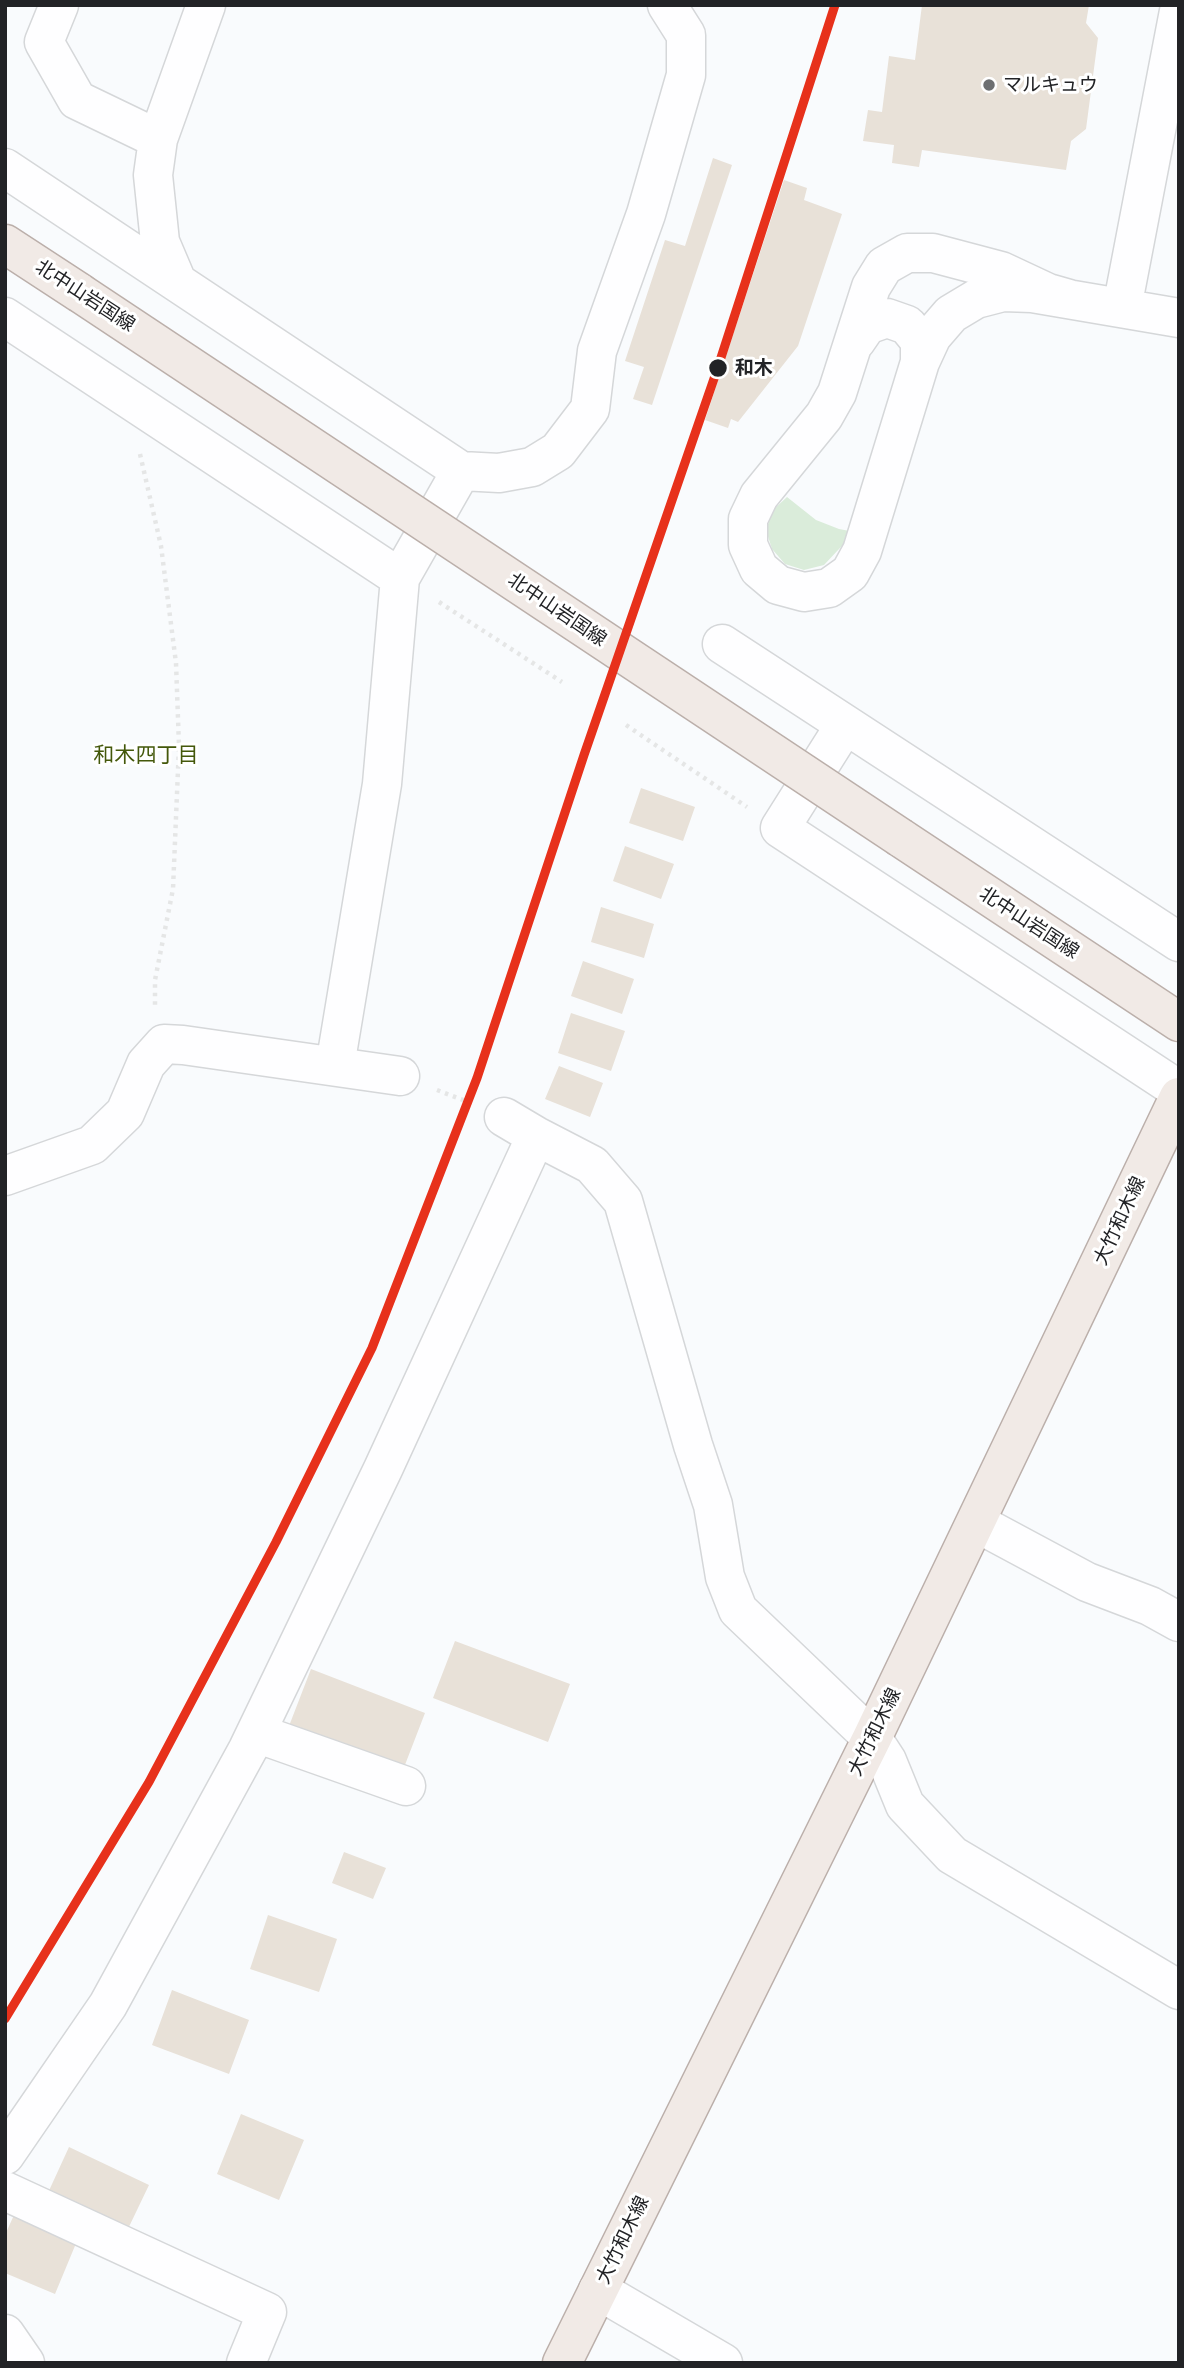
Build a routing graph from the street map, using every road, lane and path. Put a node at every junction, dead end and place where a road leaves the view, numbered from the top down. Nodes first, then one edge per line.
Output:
1 (60, 5) edge
2 (206, 5) edge
3 (667, 5) edge
4 (1179, 11) edge
5 (158, 139) junction
6 (5, 168) edge
7 (5, 244) edge
8 (177, 282) junction
9 (1069, 299) junction
10 (1122, 308) junction
11 (5, 317) edge
12 (1179, 318) edge
13 (856, 341) junction
14 (920, 362) junction
15 (146, 410) junction
16 (461, 471) junction
17 (401, 578) junction
18 (722, 645) dead end
19 (562, 682) dead end
20 (626, 725) dead end
21 (845, 725) junction
22 (780, 828) junction
23 (1179, 942) edge
24 (1179, 1022) edge
25 (164, 1044) junction
26 (335, 1066) junction
27 (400, 1076) joint
28 (1179, 1090) edge
29 (1179, 1097) edge
30 (504, 1116) joint
31 (536, 1136) junction
32 (5, 1176) edge
33 (977, 1523) junction
34 (1179, 1622) edge
35 (256, 1733) junction
36 (872, 1738) junction
37 (406, 1786) dead end
38 (1179, 1990) edge
39 (5, 2155) edge
40 (5, 2190) edge
41 (598, 2290) junction
42 (5, 2334) edge
43 (24, 2363) edge
44 (246, 2363) edge
45 (562, 2363) edge
46 (723, 2363) edge

1 - 5 street
2 - 5 street
3 - 16 street
4 - 10 street
5 - 8 street
6 - 8 street
7 - 24 main road, 北中山岩国線, bridge
8 - 16 street
9 - 10 street
9 - 13 street
9 - 14 street
10 - 12 street
11 - 15 street
13 - 14 street
13 - 14 street
15 - 17 street
15 - 25 path
16 - 17 street
17 - 19 path
17 - 26 street
18 - 21 street
20 - 22 path
21 - 22 street
21 - 23 street
22 - 28 street
25 - 26 street
25 - 32 street
26 - 27 street
27 - 30 path
29 - 33 main road, 大竹和木線
30 - 31 street
31 - 35 street
31 - 36 street
33 - 34 street
33 - 36 main road, 大竹和木線
35 - 37 street
35 - 39 street
36 - 38 street
36 - 41 main road, 大竹和木線
40 - 44 street
41 - 45 main road, 大竹和木線
41 - 46 street
42 - 43 street

